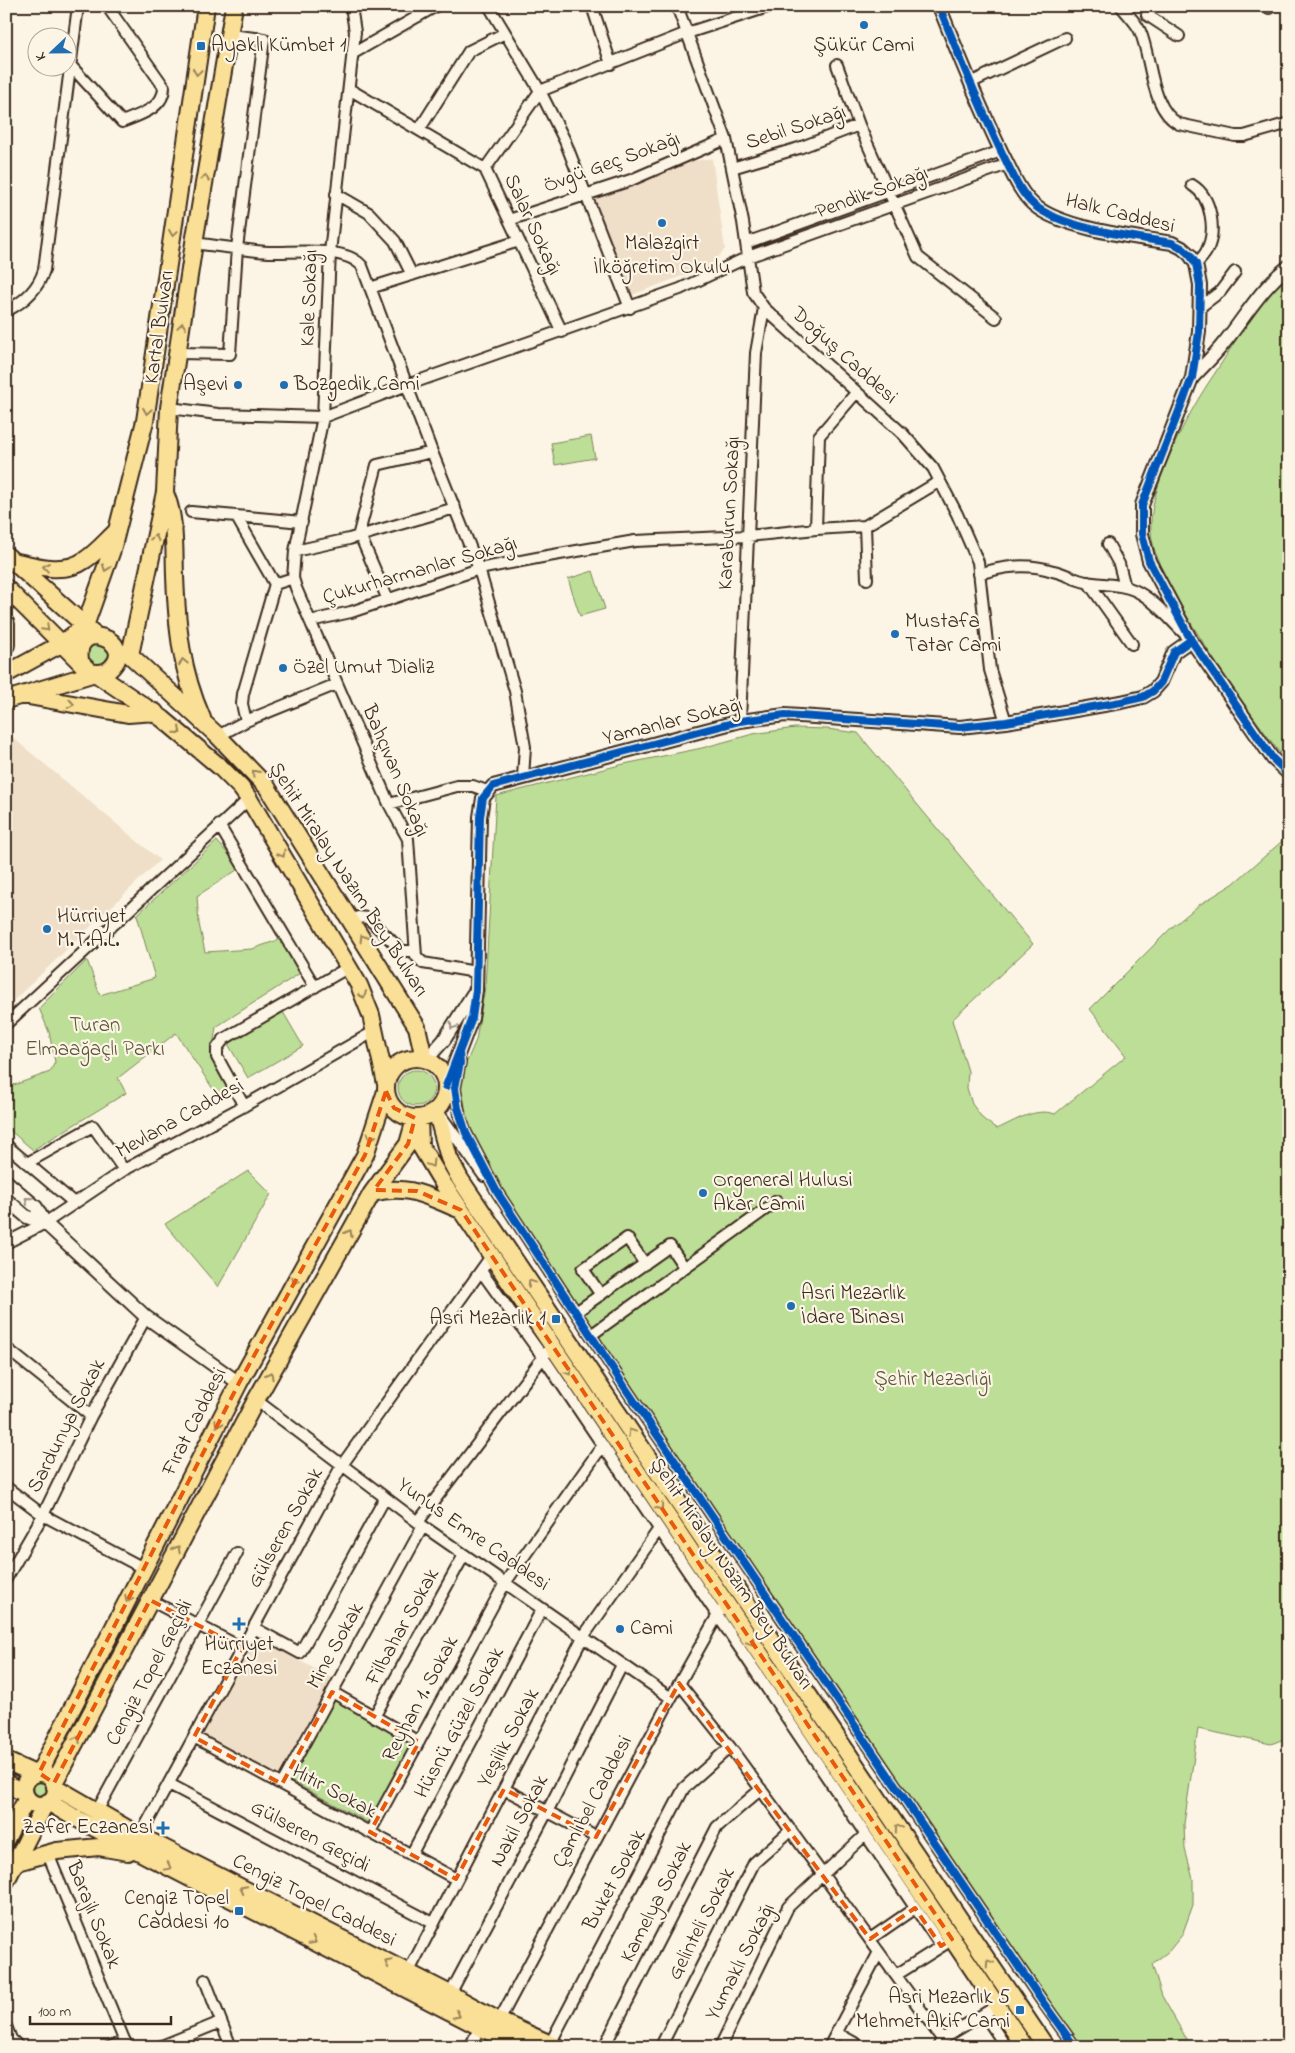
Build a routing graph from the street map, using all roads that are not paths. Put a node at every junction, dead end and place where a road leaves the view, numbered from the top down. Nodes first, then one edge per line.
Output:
1 (78, 6) edge
2 (106, 6) edge
3 (206, 6) edge
4 (234, 6) edge
5 (351, 6) edge
6 (436, 6) edge
7 (490, 6) edge
8 (592, 6) edge
9 (677, 6) edge
10 (771, 6) edge
11 (939, 6) edge
12 (1121, 6) edge
13 (747, 10) edge
14 (1150, 10) edge
15 (417, 11) edge
16 (75, 28) edge
17 (1140, 30) junction
18 (505, 33) junction
19 (687, 33) junction
20 (230, 36) junction
21 (1178, 36) dead end
22 (1065, 38) dead end
23 (352, 54) junction
24 (611, 64) junction
25 (837, 65) dead end
26 (78, 74) edge
27 (69, 78) edge
28 (970, 84) junction
29 (348, 89) junction
30 (540, 91) junction
31 (1289, 122) edge
32 (859, 125) junction
33 (419, 130) junction
34 (726, 139) junction
35 (1001, 151) junction
36 (1008, 164) junction
37 (732, 168) junction
38 (485, 169) junction
39 (1192, 186) dead end
40 (889, 191) junction
41 (336, 194) junction
42 (586, 195) junction
43 (894, 205) junction
44 (509, 220) junction
45 (519, 241) junction
46 (194, 243) junction
47 (746, 243) junction
48 (237, 248) junction
49 (330, 252) junction
50 (748, 257) junction
51 (1196, 264) junction
52 (1289, 266) edge
53 (1235, 272) dead end
54 (412, 275) junction
55 (370, 288) junction
56 (1200, 307) junction
57 (630, 308) junction
58 (764, 308) junction
59 (6, 311) edge
60 (996, 318) dead end
61 (562, 332) junction
62 (179, 353) junction
63 (1192, 378) junction
64 (408, 385) junction
65 (856, 393) junction
66 (170, 408) junction
67 (323, 417) junction
68 (432, 452) junction
69 (940, 481) junction
70 (165, 492) junction
71 (455, 508) junction
72 (191, 512) dead end
73 (236, 516) junction
74 (302, 522) junction
75 (865, 526) junction
76 (816, 529) junction
77 (117, 531) junction
78 (360, 536) junction
79 (748, 536) junction
80 (1108, 544) dead end
81 (295, 551) junction
82 (9, 558) edge
83 (479, 569) junction
84 (979, 574) junction
85 (293, 578) junction
86 (867, 579) dead end
87 (1088, 582) junction
88 (276, 584) junction
89 (1125, 587) junction
90 (6, 588) edge
91 (388, 600) junction
92 (310, 621) junction
93 (6, 624) edge
94 (90, 631) junction
95 (1191, 640) junction
96 (61, 644) junction
97 (1132, 644) dead end
98 (6, 645) edge
99 (124, 655) junction
100 (80, 660) junction
101 (6, 674) edge
102 (95, 674) junction
103 (337, 684) junction
104 (23, 695) junction
105 (6, 700) edge
106 (154, 712) junction
107 (246, 721) junction
108 (740, 721) junction
109 (1006, 722) junction
110 (206, 724) junction
111 (218, 736) junction
112 (1289, 774) edge
113 (523, 777) junction
114 (487, 791) junction
115 (249, 799) junction
116 (389, 804) junction
117 (219, 825) junction
118 (351, 920) junction
119 (414, 951) junction
120 (349, 967) junction
121 (476, 972) junction
122 (315, 987) junction
123 (476, 990) junction
124 (9, 1017) edge
125 (375, 1031) junction
126 (459, 1053) junction
127 (425, 1059) junction
128 (446, 1086) junction
129 (386, 1087) junction
130 (244, 1106) junction
131 (437, 1110) junction
132 (417, 1118) junction
133 (6, 1145) edge
134 (27, 1163) junction
135 (124, 1170) junction
136 (6, 1181) edge
137 (496, 1192) junction
138 (372, 1193) junction
139 (6, 1199) edge
140 (777, 1201) dead end
141 (74, 1203) junction
142 (461, 1210) junction
143 (45, 1223) junction
144 (6, 1244) edge
145 (492, 1255) junction
146 (646, 1264) junction
147 (684, 1267) junction
148 (481, 1271) junction
149 (601, 1295) junction
150 (576, 1312) junction
151 (146, 1316) junction
152 (591, 1335) junction
153 (6, 1348) edge
154 (547, 1351) junction
155 (239, 1382) junction
156 (256, 1400) junction
157 (91, 1416) junction
158 (603, 1446) junction
159 (342, 1465) junction
160 (6, 1487) edge
161 (385, 1498) junction
162 (43, 1515) junction
163 (420, 1524) junction
164 (659, 1529) junction
165 (237, 1553) dead end
166 (464, 1555) junction
167 (144, 1568) junction
168 (6, 1579) edge
169 (505, 1583) junction
170 (150, 1600) junction
171 (542, 1609) junction
172 (722, 1609) junction
173 (198, 1625) junction
174 (254, 1628) junction
175 (583, 1637) junction
176 (242, 1648) junction
177 (622, 1665) junction
178 (678, 1683) junction
179 (332, 1692) junction
180 (670, 1698) junction
181 (374, 1717) junction
182 (194, 1737) junction
183 (419, 1742) junction
184 (730, 1747) junction
185 (6, 1760) edge
186 (37, 1773) junction
187 (6, 1783) edge
188 (169, 1784) junction
189 (282, 1784) junction
190 (55, 1785) junction
191 (504, 1789) junction
192 (761, 1789) junction
193 (26, 1796) junction
194 (46, 1803) junction
195 (97, 1811) junction
196 (547, 1812) junction
197 (791, 1830) junction
198 (370, 1832) junction
199 (865, 1835) junction
200 (140, 1836) junction
201 (596, 1837) junction
202 (6, 1838) edge
203 (48, 1854) junction
204 (411, 1854) junction
205 (147, 1856) junction
206 (17, 1862) junction
207 (822, 1874) junction
208 (456, 1879) junction
209 (6, 1882) edge
210 (914, 1908) junction
211 (433, 1923) junction
212 (870, 1939) junction
213 (946, 1943) junction
214 (879, 1952) junction
215 (408, 1972) junction
216 (896, 1975) junction
217 (205, 1980) dead end
218 (450, 1994) junction
219 (990, 2010) junction
220 (499, 2021) junction
221 (221, 2022) junction
222 (6, 2026) edge
223 (480, 2027) junction
224 (837, 2033) junction
225 (940, 2043) edge
226 (126, 2044) edge
227 (554, 2045) edge
228 (661, 2046) dead end
229 (18, 2047) edge
230 (110, 2047) edge
231 (159, 2047) edge
232 (231, 2047) edge
233 (470, 2047) edge
234 (518, 2047) edge
235 (604, 2047) edge
236 (720, 2047) edge
237 (829, 2047) edge
238 (862, 2047) edge
239 (1006, 2047) edge
240 (1024, 2047) edge
241 (1046, 2047) edge
242 (1075, 2047) edge

1 - 16 street
2 - 26 street
3 -> 77 main road, Kartal Bulvarı
4 - 20 main road, Kartal Bulvarı
5 - 23 street, Kale Sokağı
6 - 15 street
7 - 18 street
8 - 24 street
9 - 19 street, Doğuş Caddesi
10 - 13 street
11 - 28 street, Halk Caddesi
12 - 17 street
13 - 19 street
14 - 17 street
14 - 21 street
15 - 23 street
17 - 31 street
18 - 30 street
18 - 33 street
19 - 24 street
19 - 34 street, Doğuş Caddesi
46 -> 20 main road, Kartal Bulvarı
20 - 48 street
22 - 28 street
23 - 29 street, Kale Sokağı
24 - 30 street
25 - 32 street
27 - 59 street
28 - 35 street, Halk Caddesi
29 - 33 street, Salar Sokağı
29 - 41 street, Kale Sokağı
30 - 38 street
30 - 42 street
32 - 37 street, Sebil Sokağı
32 - 40 street, Sebil Sokağı
33 - 38 street, Salar Sokağı
34 - 37 street, Doğuş Caddesi
34 - 42 street, Övgü Geç Sokağı
35 - 36 street, Halk Caddesi
35 - 40 street
36 - 43 street, Pendik Sokağı
36 - 51 street, Halk Caddesi
37 - 47 street, Doğuş Caddesi
38 - 44 street, Salar Sokağı
39 - 51 street
40 - 43 street, Sebil Sokağı
40 - 47 street
41 - 49 street, Kale Sokağı
41 - 54 street
42 - 44 street, Övgü Geç Sokağı
42 - 57 street
43 - 50 street, Pendik Sokağı
43 - 60 street, Sebil Sokağı
44 - 45 street, Salar Sokağı
45 - 54 street
45 - 61 street, Salar Sokağı
46 - 48 street
62 -> 46 main road, Kartal Bulvarı
47 - 50 street, Doğuş Caddesi
48 - 49 street
48 - 62 street
49 - 55 street
49 - 67 street, Kale Sokağı
50 - 57 street, Pendik Sokağı
50 - 58 street, Doğuş Caddesi
51 - 56 street
52 - 63 street
53 - 56 street
54 - 55 street
55 - 64 street
56 - 63 street
57 - 61 street, Pendik Sokağı
58 - 65 street, Doğuş Caddesi
58 - 79 street, Karaburun Sokağı
61 - 64 street, Pendik Sokağı
62 - 66 main road, Kartal Bulvarı
63 - 95 street
64 - 67 street, Pendik Sokağı
64 - 68 street
65 - 69 street, Doğuş Caddesi
65 - 76 street
66 - 67 street
66 - 70 main road, Kartal Bulvarı
67 - 74 street, Kale Sokağı
68 - 71 street
68 - 78 street
69 - 75 street
69 - 84 street, Doğuş Caddesi
99 -> 70 main road, Kartal Bulvarı
110 -> 70 main road
71 - 78 street
71 - 83 street
72 - 73 street
73 - 74 street
73 - 88 street
74 - 81 street, Kale Sokağı
75 - 76 street, Çukurharmanlar Sokağı
75 - 86 street
76 - 79 street, Çukurharmanlar Sokağı
77 -> 82 main road
77 -> 94 main road, Kartal Bulvarı
78 - 81 street
78 - 91 street
79 - 83 street, Çukurharmanlar Sokağı
79 - 108 street, Karaburun Sokağı
80 - 89 street
81 - 85 street, Kale Sokağı
82 - 94 main road
83 - 91 street, Çukurharmanlar Sokağı
83 - 113 street
84 - 87 street
84 - 109 street, Doğuş Caddesi
85 - 88 street
85 - 92 street, Bahçıvan Sokağı
87 - 89 street
87 - 97 street
88 - 107 street
89 - 95 street
90 -> 96 main road
91 - 92 street, Çukurharmanlar Sokağı
92 - 103 street, Bahçıvan Sokağı
93 - 98 main road
94 - 96 main road
94 - 99 main road, Şehit Miralay Nazım Bey Bulvarı
94 - 100 main road
95 - 109 street, Yamanlar Sokağı
95 - 112 street
96 - 100 main road, Şehit Miralay Nazım Bey Bulvarı
96 - 101 main road
99 - 102 main road
99 - 110 main road, Şehit Miralay Nazım Bey Bulvarı
100 - 102 main road, Şehit Miralay Nazım Bey Bulvarı
102 - 104 main road
102 - 106 main road, Şehit Miralay Nazım Bey Bulvarı
103 - 107 street
103 - 116 street, Bahçıvan Sokağı
104 - 105 main road
104 -> 106 main road
106 -> 115 main road, Şehit Miralay Nazım Bey Bulvarı
107 - 111 street
108 - 109 street, Yamanlar Sokağı
108 - 113 street, Yamanlar Sokağı
110 - 111 main road, Şehit Miralay Nazım Bey Bulvarı
118 -> 111 main road, Şehit Miralay Nazım Bey Bulvarı
113 - 114 street, Yamanlar Sokağı
114 - 116 street
114 - 121 street
115 - 117 street
115 -> 120 main road, Şehit Miralay Nazım Bey Bulvarı
116 - 119 street, Bahçıvan Sokağı
117 - 122 street
117 - 124 street
118 - 119 street
127 -> 118 main road, Şehit Miralay Nazım Bey Bulvarı
119 - 121 street
120 - 122 street
120 -> 125 main road, Şehit Miralay Nazım Bey Bulvarı
121 - 123 street
122 - 130 street
123 - 126 street
123 -> 127 street
125 - 129 main road, Şehit Miralay Nazım Bey Bulvarı
125 - 130 street, Mevlana Caddesi
126 - 128 street
126 - 137 street
127 - 128 main road
127 - 129 main road
128 - 131 main road
129 - 132 main road
129 -> 155 main road, Fırat Caddesi
130 - 135 street, Mevlana Caddesi
131 - 132 main road
131 - 137 street
241 -> 131 main road, Şehit Miralay Nazım Bey Bulvarı
132 - 138 main road, Fırat Caddesi
132 -> 142 main road, Şehit Miralay Nazım Bey Bulvarı
133 - 134 street
134 - 135 street
134 - 141 street
135 - 141 street, Mevlana Caddesi
143 -> 136 street
137 - 150 street
138 - 142 main road
156 -> 138 main road, Fırat Caddesi
139 - 143 street
140 - 147 street
141 - 143 street, Mevlana Caddesi
142 - 145 main road, Şehit Miralay Nazım Bey Bulvarı
143 - 144 street, Mevlana Caddesi
143 - 151 street
145 - 148 street, Gülseren Sokak
145 - 154 main road, Şehit Miralay Nazım Bey Bulvarı
146 - 147 street
146 - 149 street
146 - 149 street
147 - 152 street
148 - 154 street
148 - 159 street, Gülseren Sokak
149 - 150 street
150 - 152 street
151 - 155 street
151 - 157 street, Sardunya Sokak
152 - 242 street
153 - 157 street
154 - 158 street
154 - 163 street, Mine Sokak
154 -> 172 main road, Şehit Miralay Nazım Bey Bulvarı
155 -> 167 main road, Fırat Caddesi
156 - 159 street, Yunus Emre Caddesi
170 -> 156 main road, Fırat Caddesi
157 - 162 street, Sardunya Sokak
158 - 164 street
158 - 169 street, Reyhan 1. Sokak
159 - 161 street, Yunus Emre Caddesi
159 - 174 street, Gülseren Sokak
160 - 162 street
161 - 163 street, Yunus Emre Caddesi
161 - 174 street
162 - 167 street
162 - 168 street, Sardunya Sokak
163 - 166 street, Yunus Emre Caddesi
163 - 179 street, Mine Sokak
164 - 172 street
164 - 175 street, Yeşilik Sokak
165 - 173 street, Cengiz Topel Geçidi
166 - 169 street, Yunus Emre Caddesi
166 - 181 street, Filbahar Sokak
167 -> 186 main road, Fırat Caddesi
169 - 171 street, Yunus Emre Caddesi
169 - 183 street, Reyhan 1. Sokak
170 - 173 street
190 -> 170 main road, Fırat Caddesi
171 - 175 street, Yunus Emre Caddesi
171 - 204 street, Hüsnü Güzel Sokak
172 - 178 street, Çamlıbel Caddesi
172 - 199 street
172 -> 213 main road, Şehit Miralay Nazım Bey Bulvarı
173 - 176 street
173 - 195 street, Cengiz Topel Geçidi
174 - 176 street, Gülseren Sokak
175 - 177 street, Yunus Emre Caddesi
175 - 191 street, Yeşilik Sokak
176 - 182 street, Gülseren Sokak
177 - 180 street, Yunus Emre Caddesi
177 - 196 street, Nakil Sokak
178 - 180 street, Çamlıbel Caddesi
178 - 184 street
179 - 181 street
179 - 189 street, Mine Sokak
180 - 201 street, Çamlıbel Caddesi
181 - 183 street
182 - 188 street, Gülseren Sokak
182 - 189 street, Hıtır Sokak
183 - 198 street, Reyhan 1. Sokak
184 - 192 street
184 - 227 street, Buket Sokak
185 - 186 main road
186 - 190 main road
186 - 193 main road
187 - 193 main road
188 - 200 street, Gülseren Sokak
188 - 211 street, Gülseren Geçidi
189 - 198 street, Hıtır Sokak
190 - 194 main road
190 - 195 main road, Cengiz Topel Caddesi
191 - 196 street
191 - 208 street, Yeşilik Sokak
192 - 197 street
192 - 235 street, Kamelya Sokak
193 - 194 main road
193 - 202 main road
194 - 205 main road, Cengiz Topel Caddesi
194 - 206 main road
195 - 200 main road, Cengiz Topel Caddesi
196 - 201 street
196 - 218 street, Nakil Sokak
197 - 207 street
197 - 228 street, Gelinteli Sokak
198 - 204 street, Hıtır Sokak
199 - 207 street, Yumaklı Sokağı
199 - 210 street
215 -> 200 main road, Cengiz Topel Caddesi
201 - 220 street, Çamlıbel Caddesi
203 - 205 main road
203 - 206 main road
203 - 226 street, Barajlı Sokak
204 - 208 street, Hıtır Sokak
205 -> 223 main road, Cengiz Topel Caddesi
206 - 209 main road
207 - 212 street
207 - 236 street, Yumaklı Sokağı
208 - 211 street, Yeşilik Sokak
210 - 212 street
210 - 213 street
211 - 215 street, Yeşilik Sokak
212 - 214 street
213 - 216 street
213 - 219 main road, Şehit Miralay Nazım Bey Bulvarı
214 - 216 street
214 - 224 street
215 - 218 main road, Cengiz Topel Caddesi
216 - 225 street
217 - 221 street
218 - 220 main road, Cengiz Topel Caddesi
219 - 225 street
219 - 239 street
219 - 240 main road, Şehit Miralay Nazım Bey Bulvarı
220 - 227 main road, Cengiz Topel Caddesi
221 - 231 street
221 - 232 street
222 - 229 street
223 - 233 street
223 - 234 main road, Cengiz Topel Caddesi
224 - 237 street
224 - 238 street
226 - 230 street

